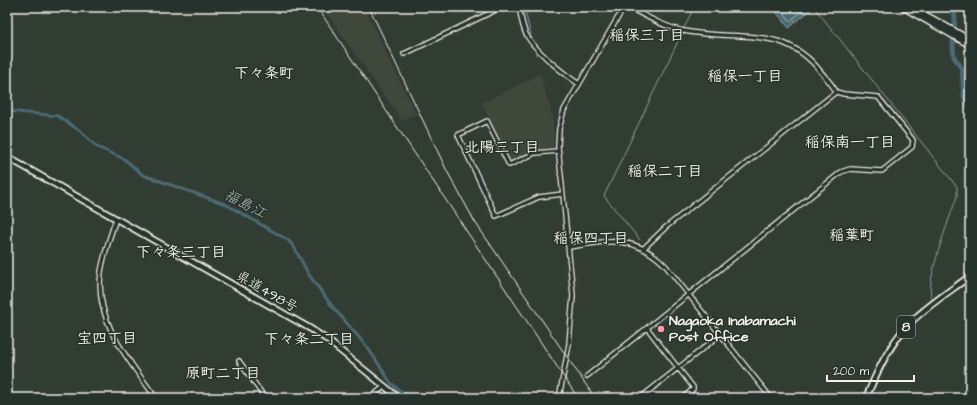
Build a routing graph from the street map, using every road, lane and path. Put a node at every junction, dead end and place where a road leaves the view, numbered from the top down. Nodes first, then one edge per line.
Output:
1 (502, 7) edge
2 (519, 7) edge
3 (624, 7) edge
4 (628, 7) edge
5 (903, 7) edge
6 (911, 7) edge
7 (968, 38) edge
8 (970, 45) edge
9 (404, 54) dead end
10 (579, 84) junction
11 (836, 92) junction
12 (558, 151) junction
13 (7, 157) edge
14 (563, 194) junction
15 (116, 219) junction
16 (569, 248) junction
17 (644, 248) junction
18 (970, 276) edge
19 (688, 295) junction
20 (647, 328) junction
21 (720, 334) junction
22 (239, 361) dead end
23 (678, 367) junction
24 (587, 376) dead end
25 (385, 386) junction
26 (156, 398) edge
27 (265, 398) edge
28 (370, 398) edge
29 (399, 398) edge
30 (559, 398) edge
31 (640, 398) edge
32 (683, 398) edge
33 (771, 398) edge
34 (866, 398) edge

1 - 9 street
2 - 10 street
3 - 10 street
4 - 11 street
5 - 8 highway
6 - 7 highway
10 - 12 street
11 - 17 street
11 - 19 street
12 - 14 street
12 - 14 street
13 - 15 main road, 県道498号
14 - 16 street
15 - 25 main road, 県道498号
15 - 26 street
16 - 17 street
16 - 30 street
17 - 19 street
18 - 34 main road, 8
19 - 20 street
19 - 21 street
20 - 23 street
20 - 24 street
21 - 23 street
21 - 33 street
22 - 27 street
23 - 31 street
23 - 32 street
25 - 28 street
25 - 29 main road, 県道498号

